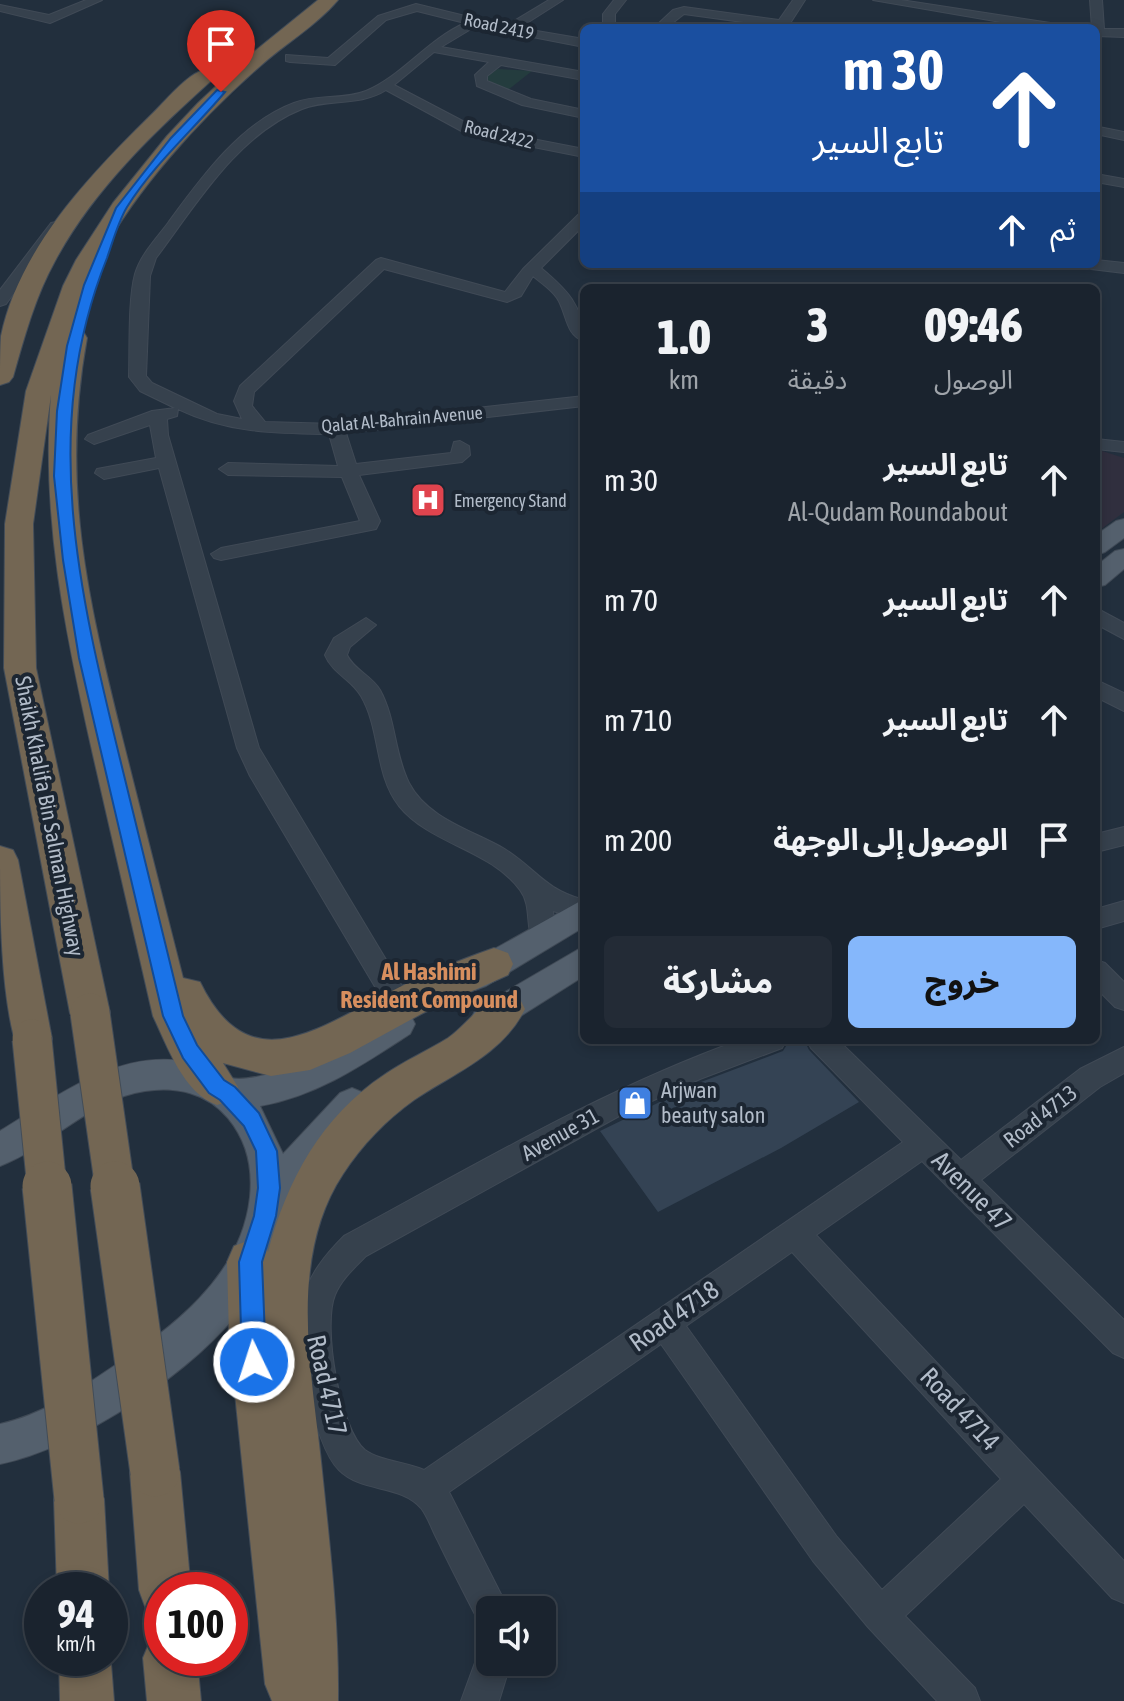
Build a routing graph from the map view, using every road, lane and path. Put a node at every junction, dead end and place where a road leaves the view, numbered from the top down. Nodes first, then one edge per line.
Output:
1 (96, 0) edge
2 (329, 0) edge
3 (557, 0) edge
4 (620, 0) edge
5 (799, 0) edge
6 (879, 0) edge
7 (1096, 0) edge
8 (732, 4) dead end
9 (941, 4) edge
10 (0, 8) edge
11 (720, 17) junction
12 (474, 23) junction
13 (609, 24) edge
14 (664, 24) edge
15 (768, 24) edge
16 (783, 24) edge
17 (1038, 24) edge
18 (1097, 24) edge
19 (508, 30) junction
20 (1100, 32) edge
21 (1124, 33) edge
22 (580, 42) edge
23 (429, 48) junction
24 (290, 58) dead end
25 (223, 60) dead end
26 (499, 60) junction
27 (580, 75) edge
28 (379, 89) junction
29 (580, 113) edge
30 (1100, 131) edge
31 (1124, 136) edge
32 (580, 149) edge
33 (1100, 168) edge
34 (1124, 172) edge
35 (1100, 179) edge
36 (1124, 183) edge
37 (90, 195) junction
38 (121, 208) junction
39 (580, 221) edge
40 (1100, 248) edge
41 (1124, 257) edge
42 (43, 262) junction
43 (1100, 265) edge
44 (533, 268) junction
45 (1124, 268) edge
46 (0, 301) edge
47 (0, 328) edge
48 (580, 331) edge
49 (0, 377) edge
50 (580, 401) edge
51 (186, 408) junction
52 (158, 415) junction
53 (260, 427) junction
54 (336, 429) junction
55 (94, 439) dead end
56 (1100, 444) edge
57 (460, 446) dead end
58 (1124, 447) edge
59 (167, 461) junction
60 (228, 469) dead end
61 (349, 472) junction
62 (104, 473) dead end
63 (1124, 526) edge
64 (1100, 544) edge
65 (221, 554) dead end
66 (1124, 557) edge
67 (1100, 576) edge
68 (1100, 617) edge
69 (366, 625) dead end
70 (1124, 632) edge
71 (1100, 690) edge
72 (1124, 703) edge
73 (1124, 836) edge
74 (1100, 842) edge
75 (0, 860) edge
76 (532, 887) junction
77 (146, 907) junction
78 (580, 910) edge
79 (1124, 911) edge
80 (580, 913) edge
81 (1100, 918) edge
82 (542, 935) junction
83 (580, 962) edge
84 (494, 964) junction
85 (1100, 975) edge
86 (1124, 999) edge
87 (397, 1000) junction
88 (505, 1009) junction
89 (762, 1044) edge
90 (824, 1044) edge
91 (1124, 1059) edge
92 (222, 1090) junction
93 (923, 1144) junction
94 (0, 1150) edge
95 (959, 1179) junction
96 (265, 1216) junction
97 (794, 1233) junction
98 (355, 1246) joint
99 (250, 1262) junction
100 (665, 1323) junction
101 (1124, 1342) edge
102 (0, 1444) edge
103 (1026, 1479) junction
104 (425, 1489) junction
105 (82, 1572) edge
106 (163, 1572) edge
107 (1124, 1586) edge
108 (484, 1596) edge
109 (880, 1615) junction
110 (86, 1676) edge
111 (172, 1676) edge
112 (490, 1676) edge
113 (87, 1701) edge
114 (174, 1701) edge
115 (294, 1701) edge
116 (311, 1701) edge
117 (479, 1701) edge
118 (962, 1701) edge

1 - 10 street
2 - 38 highway, Shaikh Khalifa Bin Salman Highway
3 - 19 street
4 - 13 street
5 - 16 street
6 - 9 street
7 - 18 street
8 - 11 street
9 - 17 street
11 - 14 street
11 - 15 street
12 - 19 street, Road 2419
12 - 23 street
12 - 24 street, Road 2419
19 - 22 street, Road 2419
20 - 21 street
23 - 26 street
23 - 28 street
25 - 37 highway
26 - 27 street
26 - 29 street
28 - 32 street, Road 2422
28 - 51 street, Qalat Al-Bahrain Avenue
30 - 31 street
33 - 34 street
35 - 36 street
37 - 42 highway
37 - 46 street
38 - 77 highway
38 - 106 highway, Shaikh Khalifa Bin Salman Highway, bridge
39 - 44 street
40 - 41 street
42 - 47 highway
42 - 49 highway
43 - 45 street
44 - 48 street
44 - 53 street
50 - 54 street, Qalat Al-Bahrain Avenue
51 - 52 street
51 - 53 street, Qalat Al-Bahrain Avenue
52 - 55 street
52 - 59 street
53 - 54 street, Qalat Al-Bahrain Avenue
54 - 61 street
56 - 58 street
57 - 61 street
59 - 62 street
59 - 87 street
60 - 61 street
61 - 65 street
63 - 64 main road
66 - 67 main road
68 - 70 street
69 - 76 street
71 - 72 street
73 - 74 street
75 - 105 highway, bridge
76 - 78 street
76 - 82 street
77 - 87 highway
77 - 92 highway
79 - 81 street
80 - 82 main road
82 - 84 main road
83 - 88 main road
84 - 87 highway
84 - 92 main road
85 - 86 street
88 - 96 main road
88 - 116 highway
89 - 98 street, Avenue 31
90 - 93 street, Avenue 47
91 - 95 street, Road 4713
92 - 94 main road
92 - 96 main road
93 - 95 street, Avenue 47
93 - 97 street, Road 4718
95 - 101 street, Avenue 47
96 - 99 main road
97 - 100 street, Road 4718
97 - 103 street, Road 4714
98 - 104 street, Road 4717
99 - 102 main road
99 - 115 highway
100 - 104 street, Road 4718
100 - 109 street
103 - 107 street, Road 4714
103 - 109 street
104 - 108 street
109 - 118 street
110 - 113 highway
111 - 114 highway
112 - 117 street

